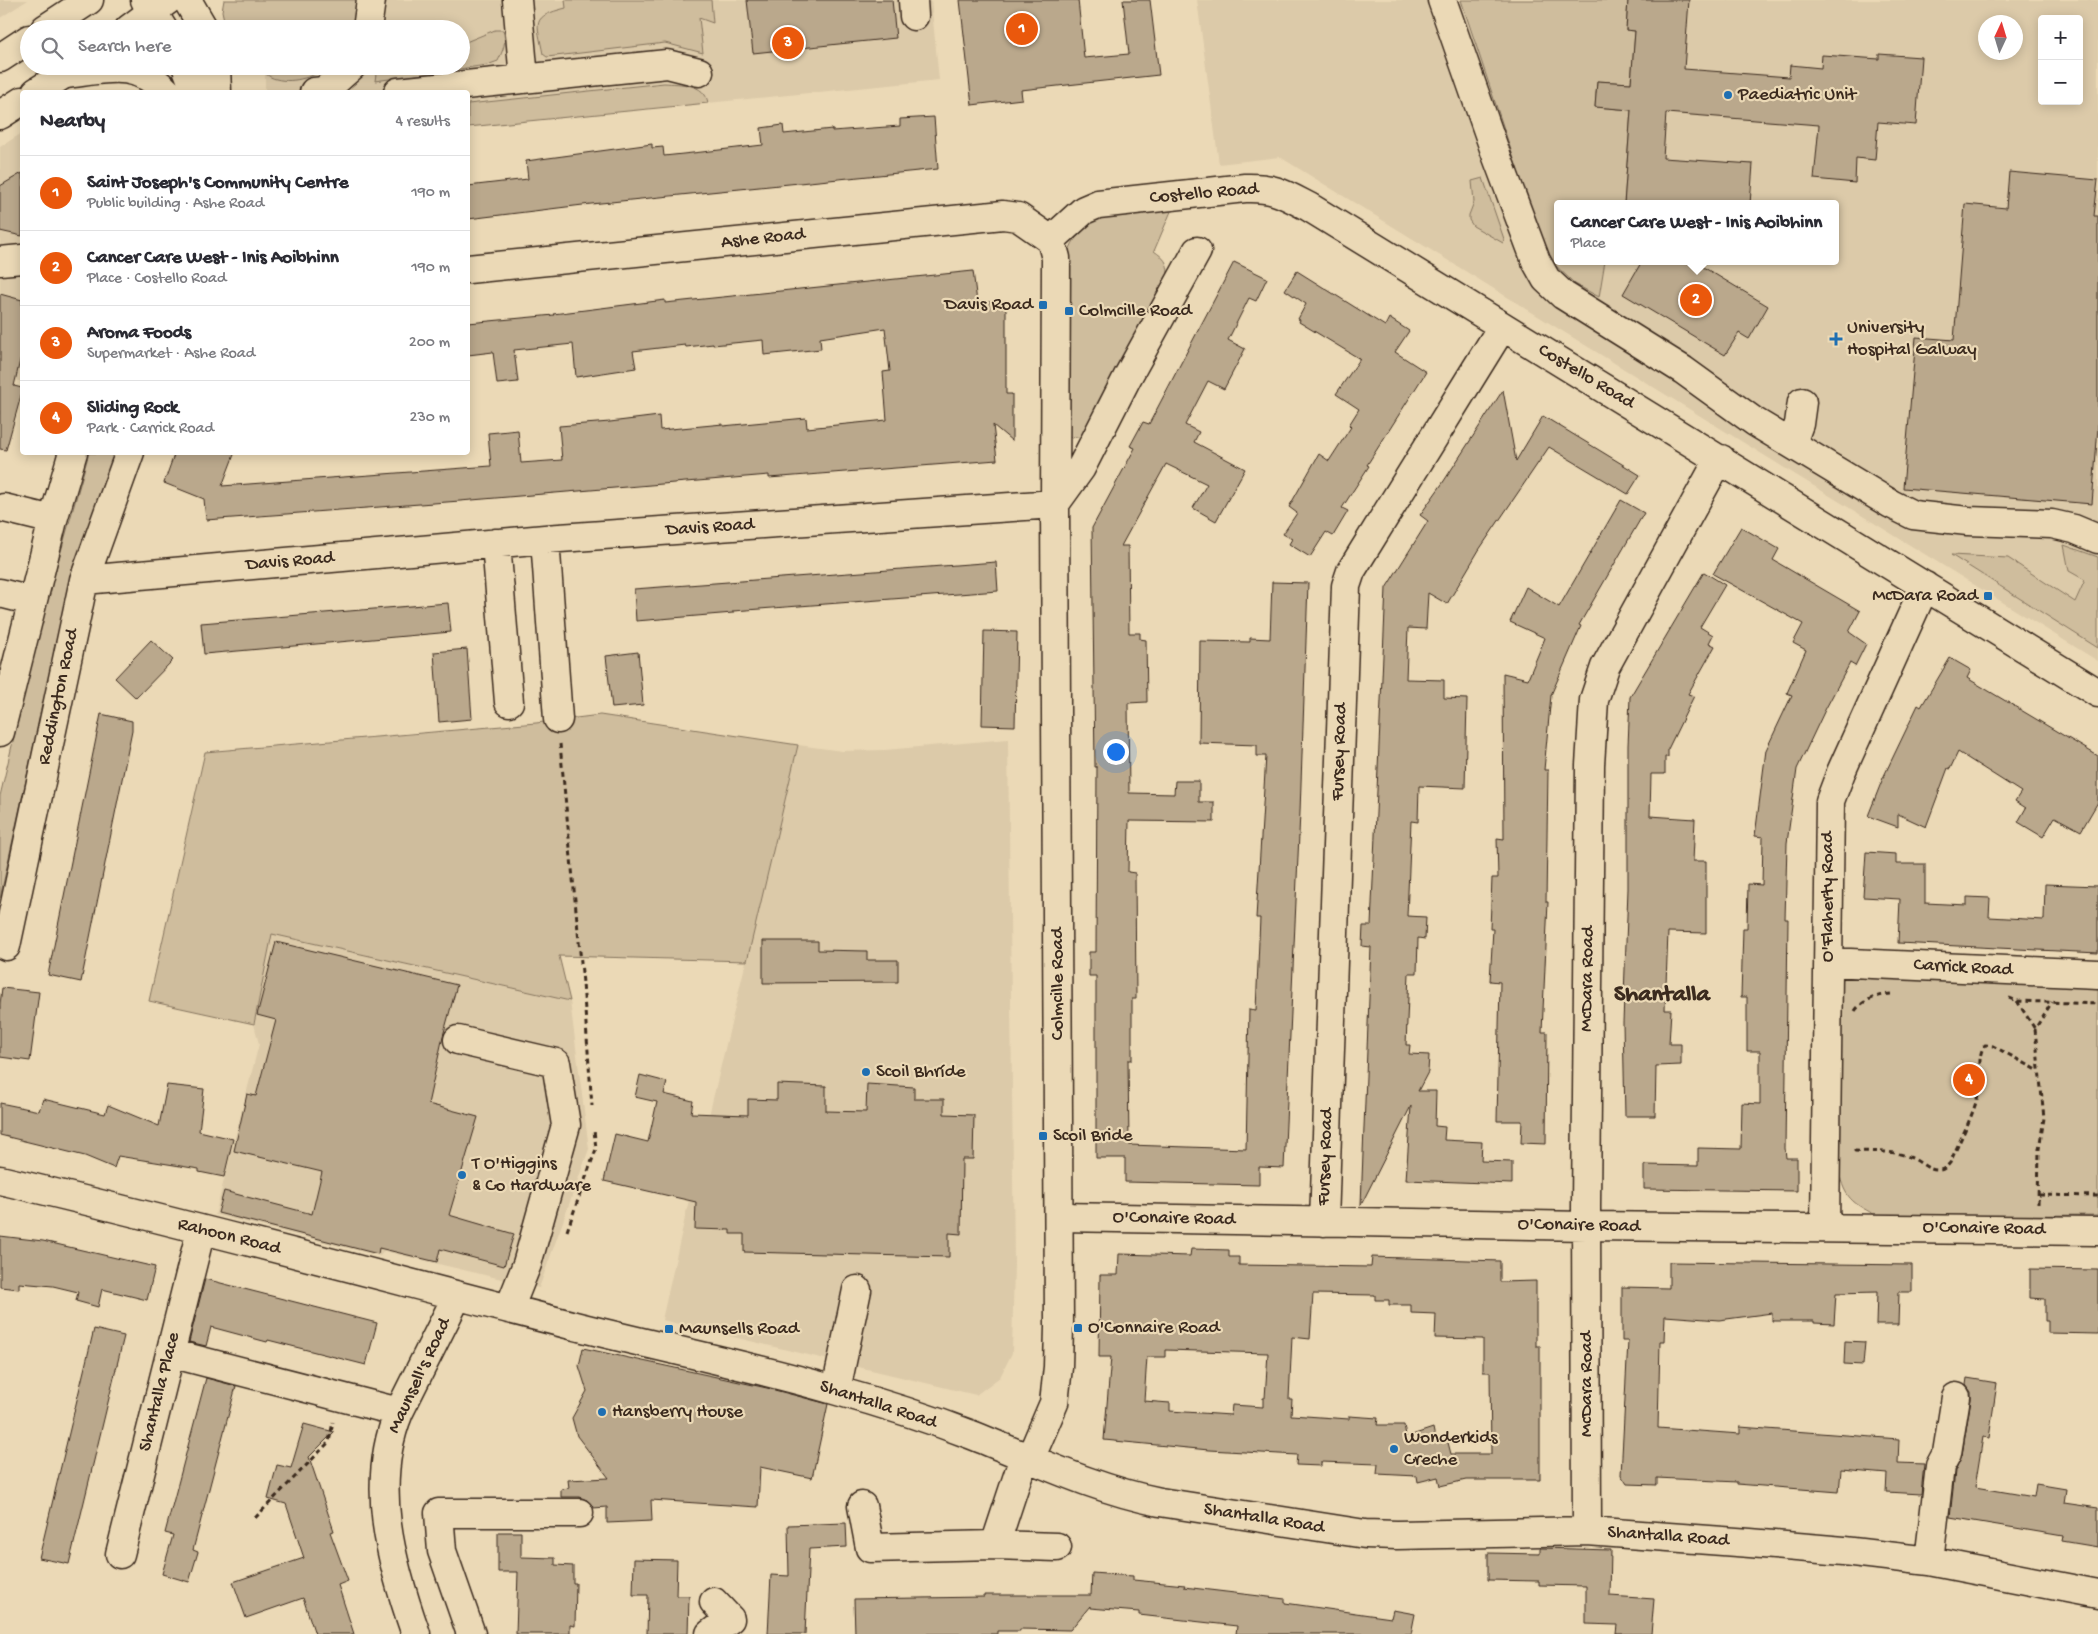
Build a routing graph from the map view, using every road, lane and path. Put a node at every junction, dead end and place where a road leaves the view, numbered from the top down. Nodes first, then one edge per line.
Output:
1 (89, 0) edge
2 (188, 0) edge
3 (371, 0) edge
4 (516, 0) edge
5 (1442, 0) edge
6 (157, 10) edge
7 (59, 20) edge
8 (142, 20) edge
9 (199, 20) edge
10 (368, 20) edge
11 (20, 45) edge
12 (0, 58) edge
13 (698, 72) dead end
14 (64, 75) edge
15 (146, 75) edge
16 (189, 75) edge
17 (216, 75) edge
18 (344, 75) edge
19 (524, 79) junction
20 (39, 90) edge
21 (165, 90) edge
22 (195, 90) edge
23 (217, 90) edge
24 (329, 90) edge
25 (417, 90) edge
26 (20, 102) edge
27 (0, 115) edge
28 (1051, 240) junction
29 (1197, 251) dead end
30 (20, 259) edge
31 (0, 261) edge
32 (470, 269) edge
33 (1502, 327) junction
34 (1802, 402) dead end
35 (1792, 443) junction
36 (72, 455) edge
37 (129, 455) edge
38 (1721, 459) junction
39 (1055, 504) junction
40 (4, 508) dead end
41 (53, 520) junction
42 (545, 539) junction
43 (2098, 539) edge
44 (496, 543) junction
45 (84, 580) junction
46 (1925, 586) junction
47 (0, 593) edge
48 (32, 601) junction
49 (2098, 693) edge
50 (509, 702) dead end
51 (558, 719) joint
52 (0, 731) edge
53 (6, 946) dead end
54 (1828, 962) junction
55 (2061, 972) junction
56 (2098, 974) edge
57 (583, 983) dead end
58 (1900, 994) dead end
59 (2005, 997) dead end
60 (2017, 1001) junction
61 (2052, 1002) junction
62 (2098, 1004) edge
63 (1854, 1016) dead end
64 (2035, 1029) junction
65 (458, 1040) dead end
66 (2039, 1071) junction
67 (1854, 1142) dead end
68 (0, 1180) edge
69 (2039, 1195) junction
70 (2098, 1196) edge
71 (1060, 1217) junction
72 (1324, 1222) junction
73 (1586, 1226) junction
74 (1825, 1228) junction
75 (201, 1230) junction
76 (2036, 1230) junction
77 (2098, 1231) edge
78 (857, 1290) dead end
79 (458, 1296) junction
80 (509, 1309) junction
81 (170, 1353) junction
82 (836, 1390) junction
83 (339, 1397) junction
84 (1956, 1397) dead end
85 (399, 1412) junction
86 (1027, 1458) junction
87 (862, 1506) dead end
88 (579, 1513) dead end
89 (255, 1518) dead end
90 (1587, 1531) junction
91 (995, 1545) junction
92 (1057, 1548) dead end
93 (120, 1554) dead end
94 (1929, 1561) junction
95 (2098, 1594) edge
96 (714, 1602) dead end
97 (416, 1634) edge
98 (471, 1634) edge
99 (710, 1634) edge

1 - 7 street
2 - 9 street
3 - 10 street
4 - 19 street
5 - 35 street
6 - 8 street
11 - 12 street
13 - 19 street
14 - 20 street
15 - 21 street
16 - 22 street
17 - 23 street
18 - 24 street
19 - 25 street
26 - 27 street
28 - 32 street, Ashe Road
28 - 33 street, Costello Road
28 - 39 street, Colmcille Road
29 - 39 street
30 - 31 street
33 - 38 street, Costello Road
33 - 72 street, Fursey Road
34 - 35 street
35 - 43 street
36 - 41 street
37 - 45 street, Reddington Road
38 - 46 street, Costello Road
38 - 73 street, McDara Road
39 - 42 street, Davis Road
39 - 71 street, Colmcille Road
40 - 41 street
41 - 48 street
42 - 44 street, Davis Road
42 - 51 street
44 - 45 street, Davis Road
44 - 50 street
45 - 53 street, Reddington Road
46 - 49 street, Costello Road
46 - 54 street, O'Flaherty Road
47 - 48 street
48 - 52 street
51 - 57 path
54 - 55 street, Carrick Road
54 - 74 street, O'Flaherty Road
55 - 56 street, Carrick Road
55 - 61 path
58 - 63 path
59 - 60 path
60 - 61 path
60 - 64 path
61 - 62 path
61 - 64 path
64 - 66 path
65 - 80 street
66 - 67 path
66 - 69 path
68 - 75 street, Rahoon Road
69 - 70 path
69 - 76 path
71 - 72 street, O'Conaire Road
71 - 86 street, Colmcille Road
72 - 73 street, O'Conaire Road
73 - 74 street, O'Conaire Road
73 - 90 street, McDara Road
74 - 76 street, O'Conaire Road
75 - 79 street, Rahoon Road
75 - 81 street, Shantalla Place
76 - 77 street, O'Conaire Road
78 - 82 street
79 - 80 street, Shantalla Road
79 - 85 street, Maunsell's Road
80 - 82 street, Shantalla Road
81 - 83 street
81 - 93 street, Shantalla Place
82 - 86 street, Shantalla Road
83 - 85 street
83 - 89 path
84 - 94 street
85 - 97 street, Maunsell's Road
86 - 90 street, Shantalla Road
86 - 91 street, Colmcille Road
87 - 91 street
88 - 98 street
90 - 94 street, Shantalla Road
91 - 92 street
94 - 95 street, Shantalla Road
96 - 99 street

